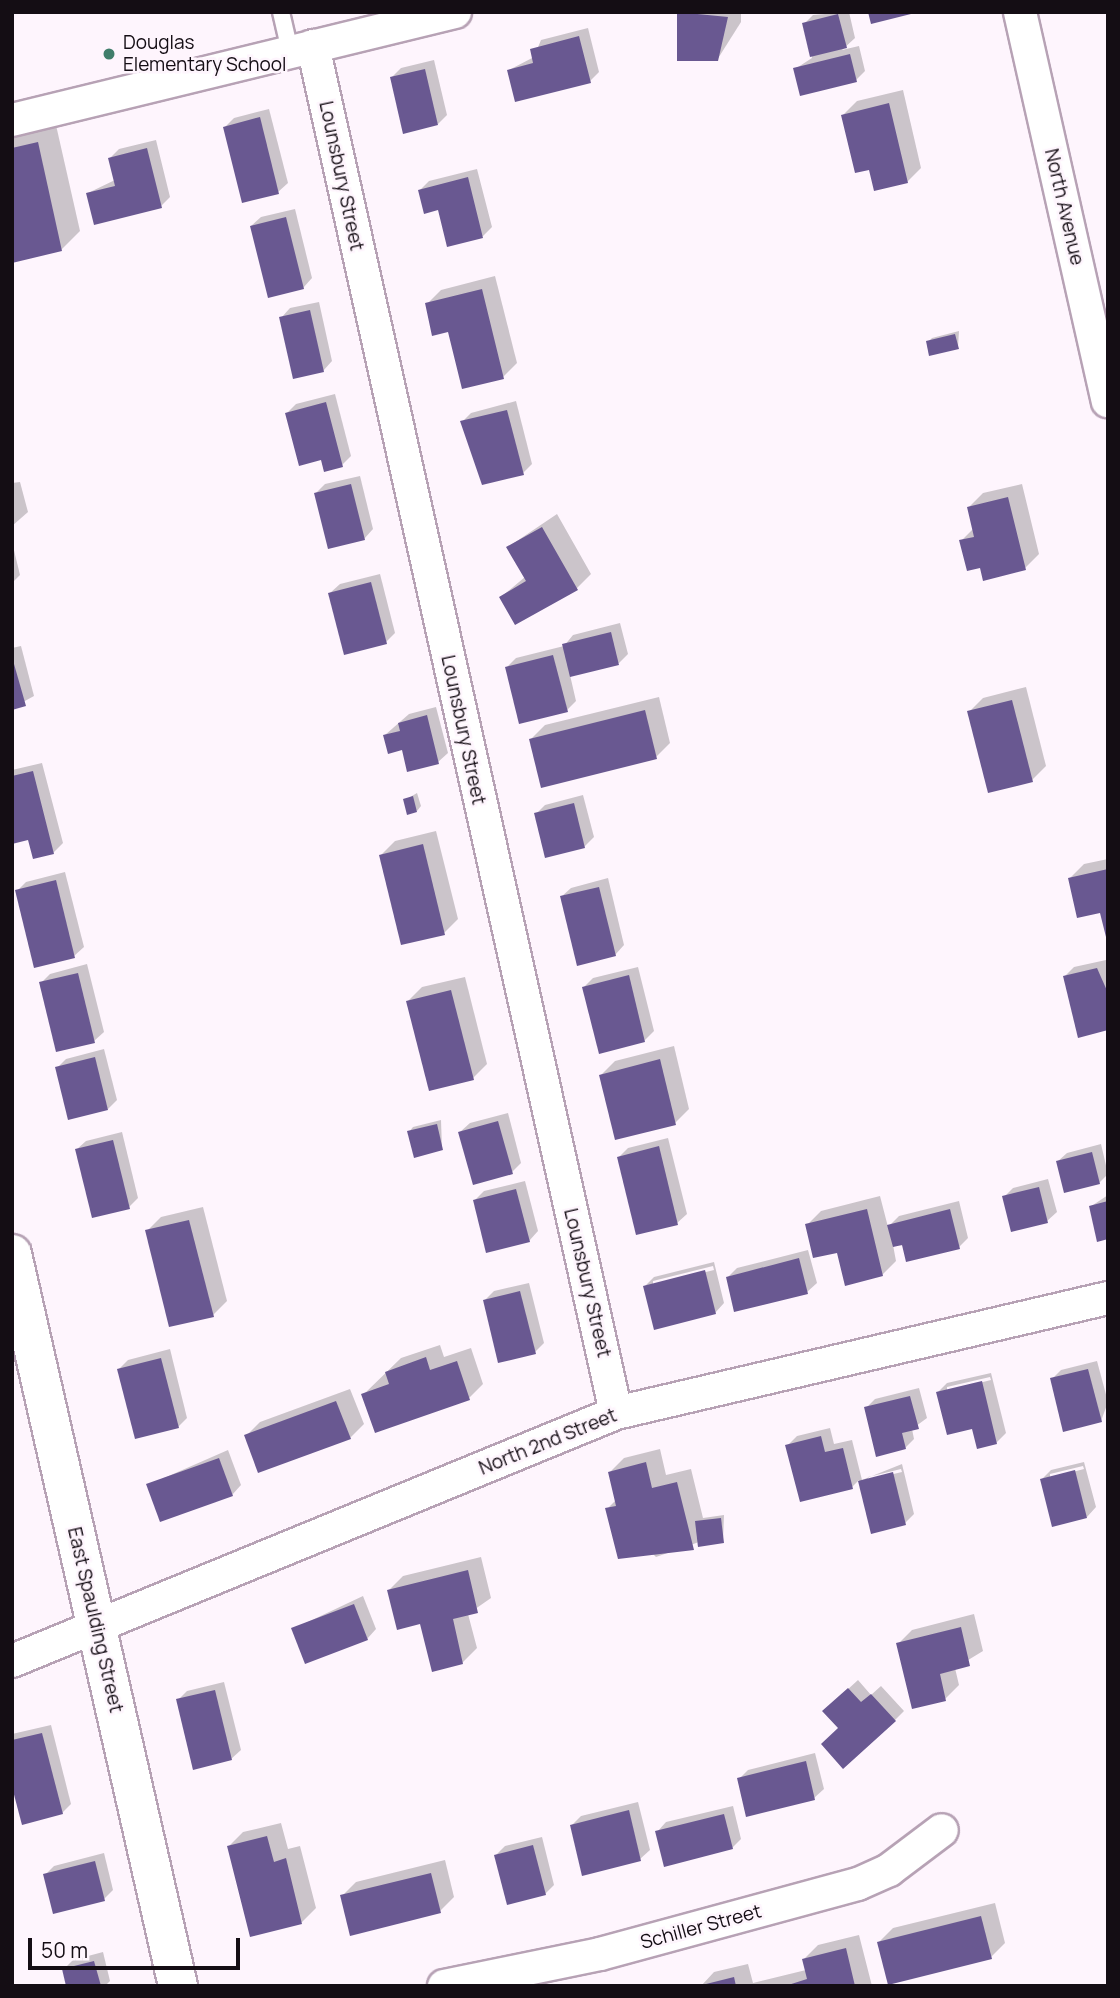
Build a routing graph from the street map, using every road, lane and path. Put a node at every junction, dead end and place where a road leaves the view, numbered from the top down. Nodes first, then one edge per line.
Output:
1 (281, 12) edge
2 (455, 12) edge
3 (1020, 12) edge
4 (301, 48) junction
5 (12, 120) edge
6 (1108, 401) edge
7 (12, 1254) edge
8 (1108, 1298) edge
9 (616, 1413) junction
10 (96, 1627) junction
11 (12, 1661) edge
12 (942, 1830) dead end
13 (178, 1986) edge
14 (444, 1986) edge

1 - 4 lane
2 - 4 street
3 - 6 street, North Avenue
4 - 5 street
4 - 9 street, Lounsbury Street
7 - 10 street, East Spaulding Street
8 - 9 street, North 2nd Street
9 - 10 street, North 2nd Street
10 - 11 street, North 2nd Street
10 - 13 street, East Spaulding Street
12 - 14 street, Schiller Street

